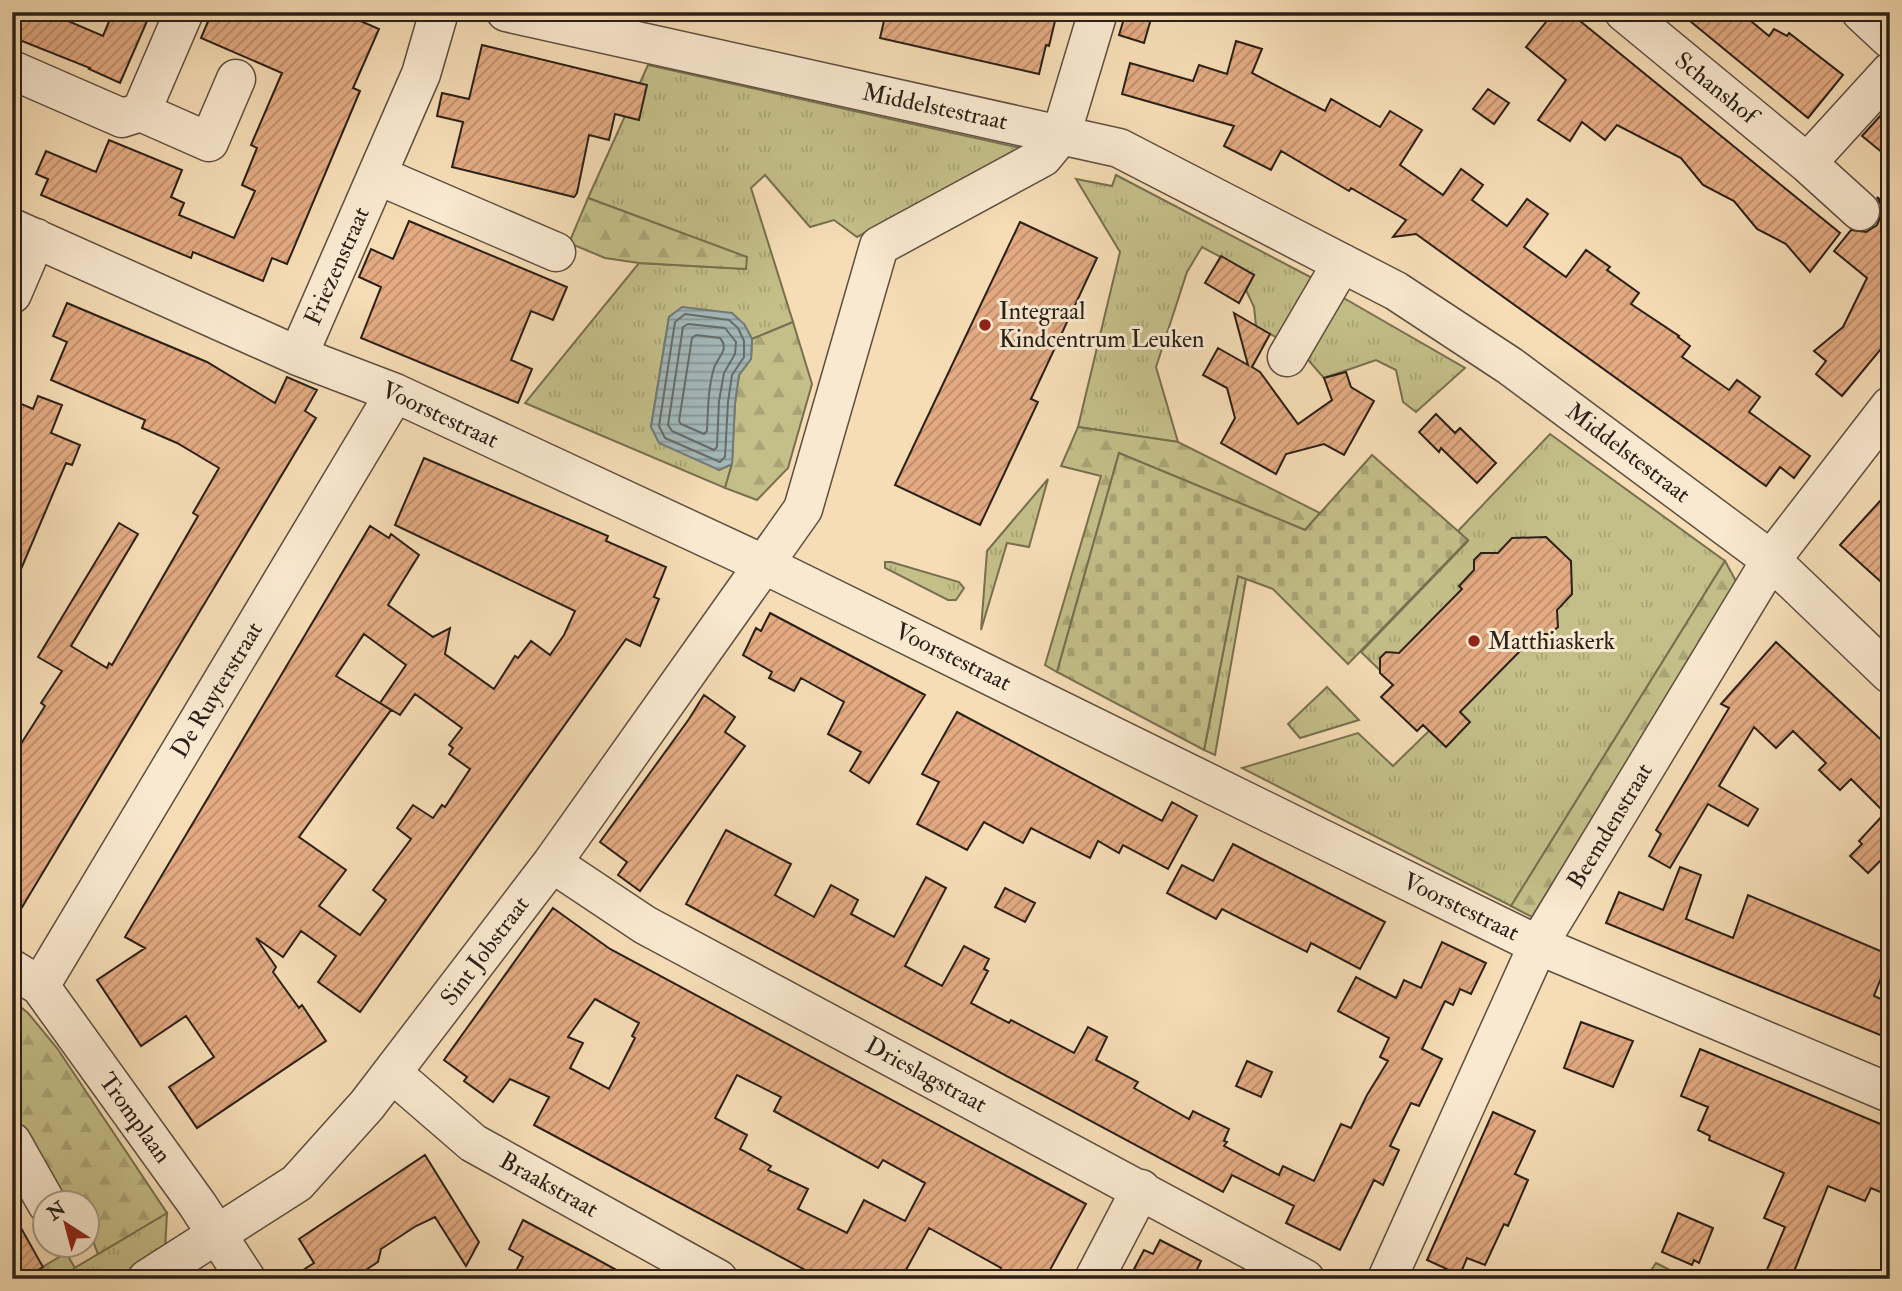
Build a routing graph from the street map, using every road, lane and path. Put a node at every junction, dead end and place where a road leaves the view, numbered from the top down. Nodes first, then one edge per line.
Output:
1 (184, 12) edge
2 (439, 12) edge
3 (506, 12) edge
4 (1098, 12) edge
5 (1624, 12) edge
6 (1861, 12) edge
7 (1890, 39) edge
8 (12, 70) edge
9 (1890, 72) edge
10 (236, 79) dead end
11 (141, 111) junction
12 (1061, 135) junction
13 (1807, 163) junction
14 (377, 175) junction
15 (1860, 211) dead end
16 (24, 233) edge
17 (556, 252) dead end
18 (1342, 263) junction
19 (12, 293) edge
20 (298, 356) junction
21 (1287, 356) dead end
22 (395, 393) junction
23 (1890, 406) edge
24 (1771, 560) junction
25 (763, 564) junction
26 (1890, 674) edge
27 (552, 863) junction
28 (1538, 945) junction
29 (26, 977) edge
30 (392, 1073) junction
31 (1890, 1093) edge
32 (12, 1142) edge
33 (1141, 1189) junction
34 (40, 1190) edge
35 (218, 1235) junction
36 (147, 1279) edge
37 (246, 1279) edge
38 (718, 1279) edge
39 (1094, 1279) edge
40 (1306, 1279) edge
41 (1387, 1279) edge

1 - 11 street
2 - 14 street, Friezenstraat
3 - 12 street, Middelstestraat
4 - 12 street
5 - 13 street, Schanshof
6 - 7 street
8 - 11 street
9 - 13 street
10 - 11 street
12 - 18 street, Middelstestraat
12 - 25 street, Sint Jobstraat
13 - 15 street, Schanshof
14 - 17 street, Friezenstraat
14 - 20 street, Friezenstraat
16 - 19 street
16 - 20 street, Voorstestraat
18 - 21 street
18 - 24 street, Middelstestraat
20 - 22 street, Voorstestraat
22 - 25 street, Voorstestraat
22 - 29 street, De Ruyterstraat
23 - 24 street, Beemdenstraat
24 - 26 street, Middelstestraat
24 - 28 street, Beemdenstraat
25 - 27 street, Sint Jobstraat
25 - 28 street, Voorstestraat
27 - 30 street, Sint Jobstraat
27 - 33 street, Drieslagstraat
28 - 31 street, Voorstestraat
28 - 41 street, Beemdenstraat
29 - 35 street, Tromplaan
30 - 35 street, Sint Jobstraat
30 - 38 street, Braakstraat
32 - 34 street
33 - 39 street
33 - 40 street, Drieslagstraat
35 - 36 street, Sint Jobstraat
35 - 37 street, Tromplaan

